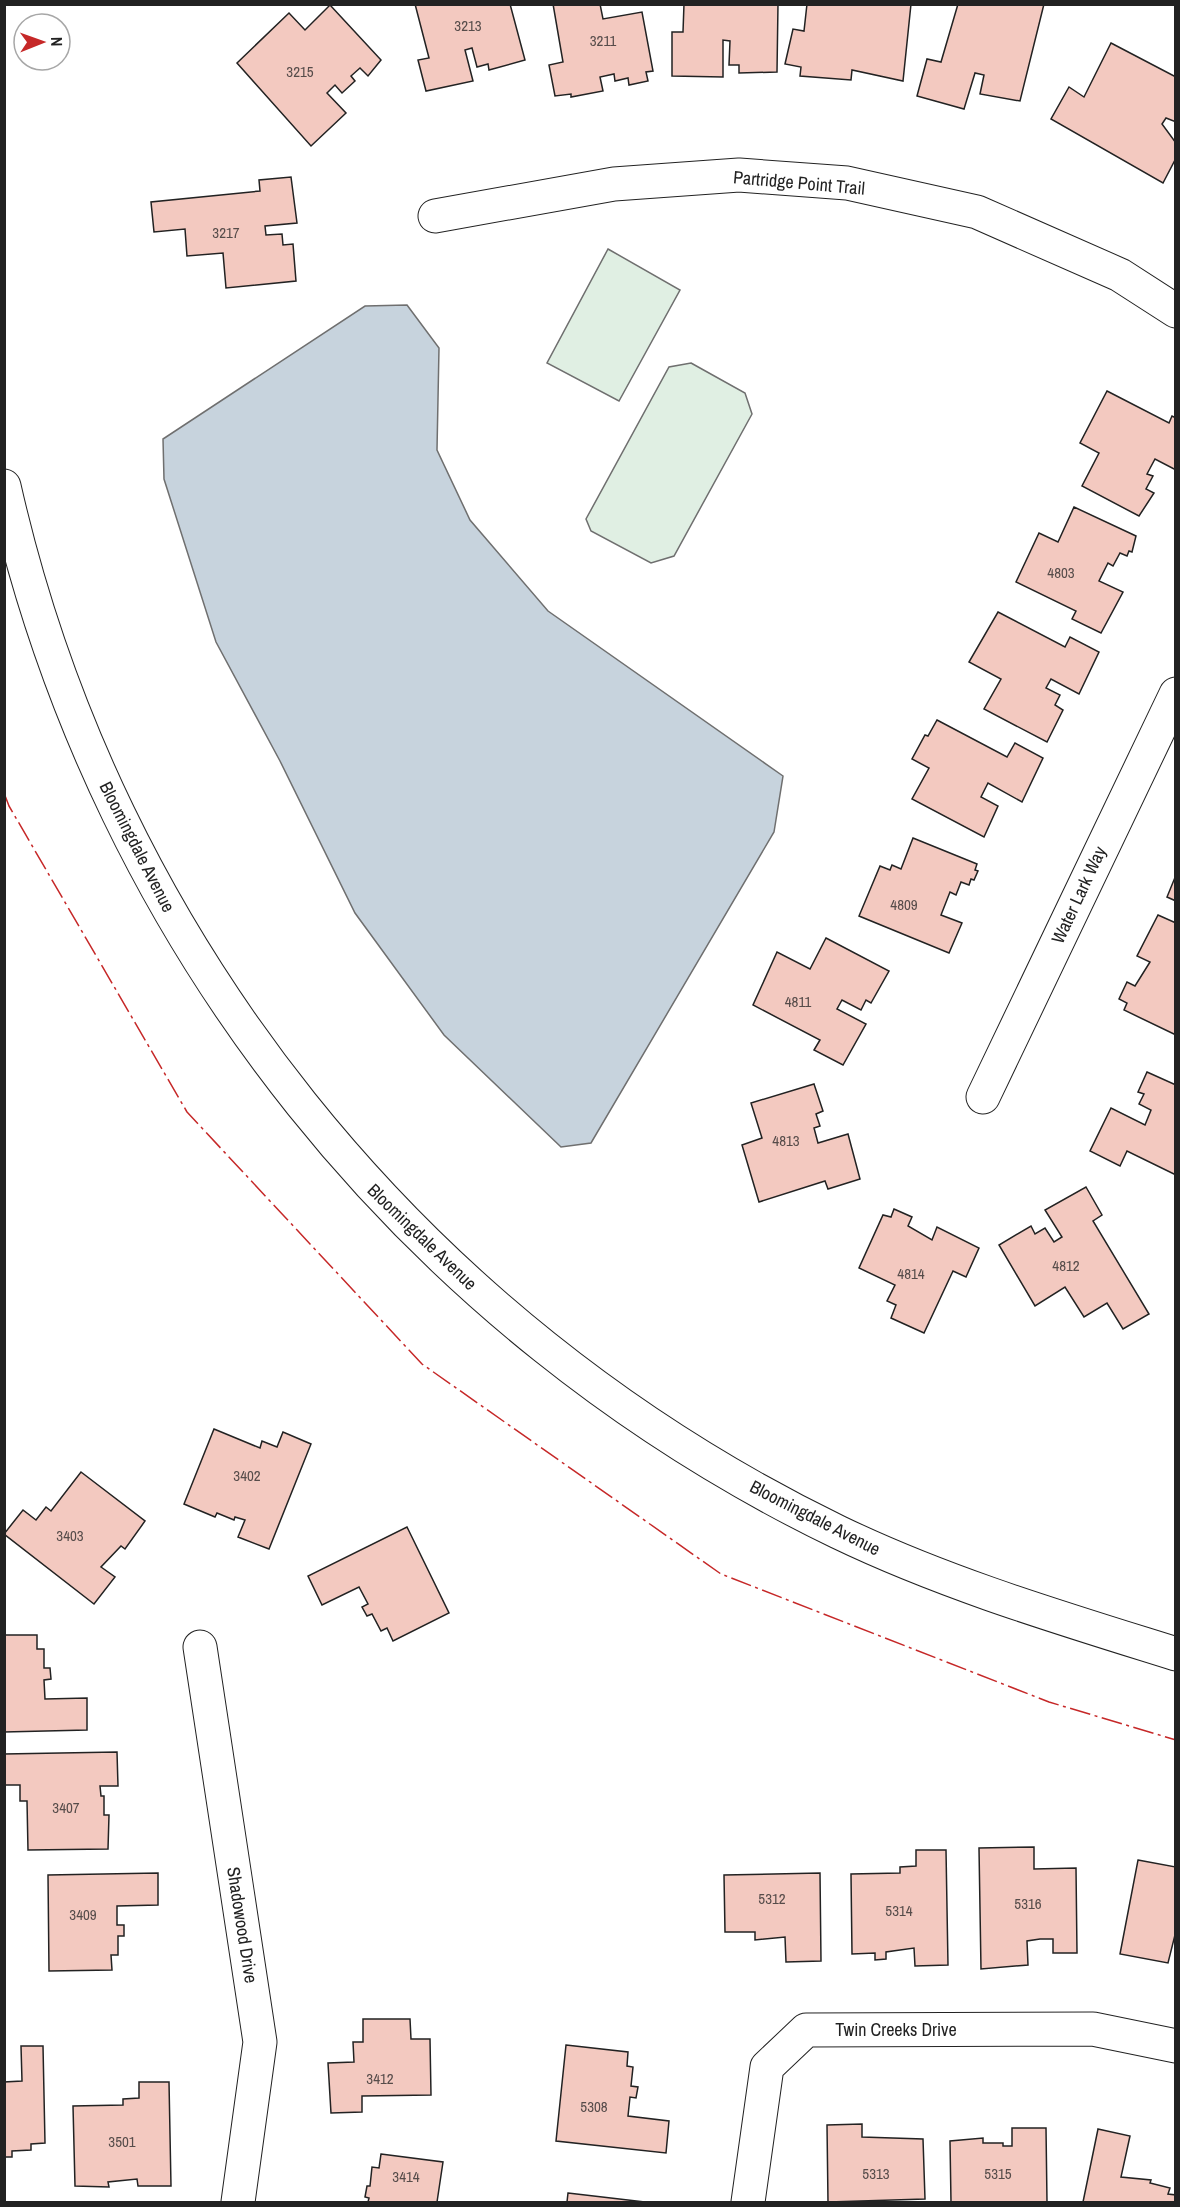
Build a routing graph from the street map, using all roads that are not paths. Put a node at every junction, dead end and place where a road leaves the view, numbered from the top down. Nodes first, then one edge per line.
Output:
1 (435, 216) dead end
2 (1176, 311) edge
3 (4, 486) edge
4 (1176, 694) edge
5 (983, 1097) dead end
6 (200, 1647) dead end
7 (1176, 1654) edge
8 (1176, 2046) edge
9 (238, 2202) edge
10 (748, 2202) edge

1 - 2 street, Partridge Point Trail
3 - 7 street, Bloomingdale Avenue
4 - 5 street, Water Lark Way
6 - 9 street, Shadowood Drive
8 - 10 street, Twin Creeks Drive

